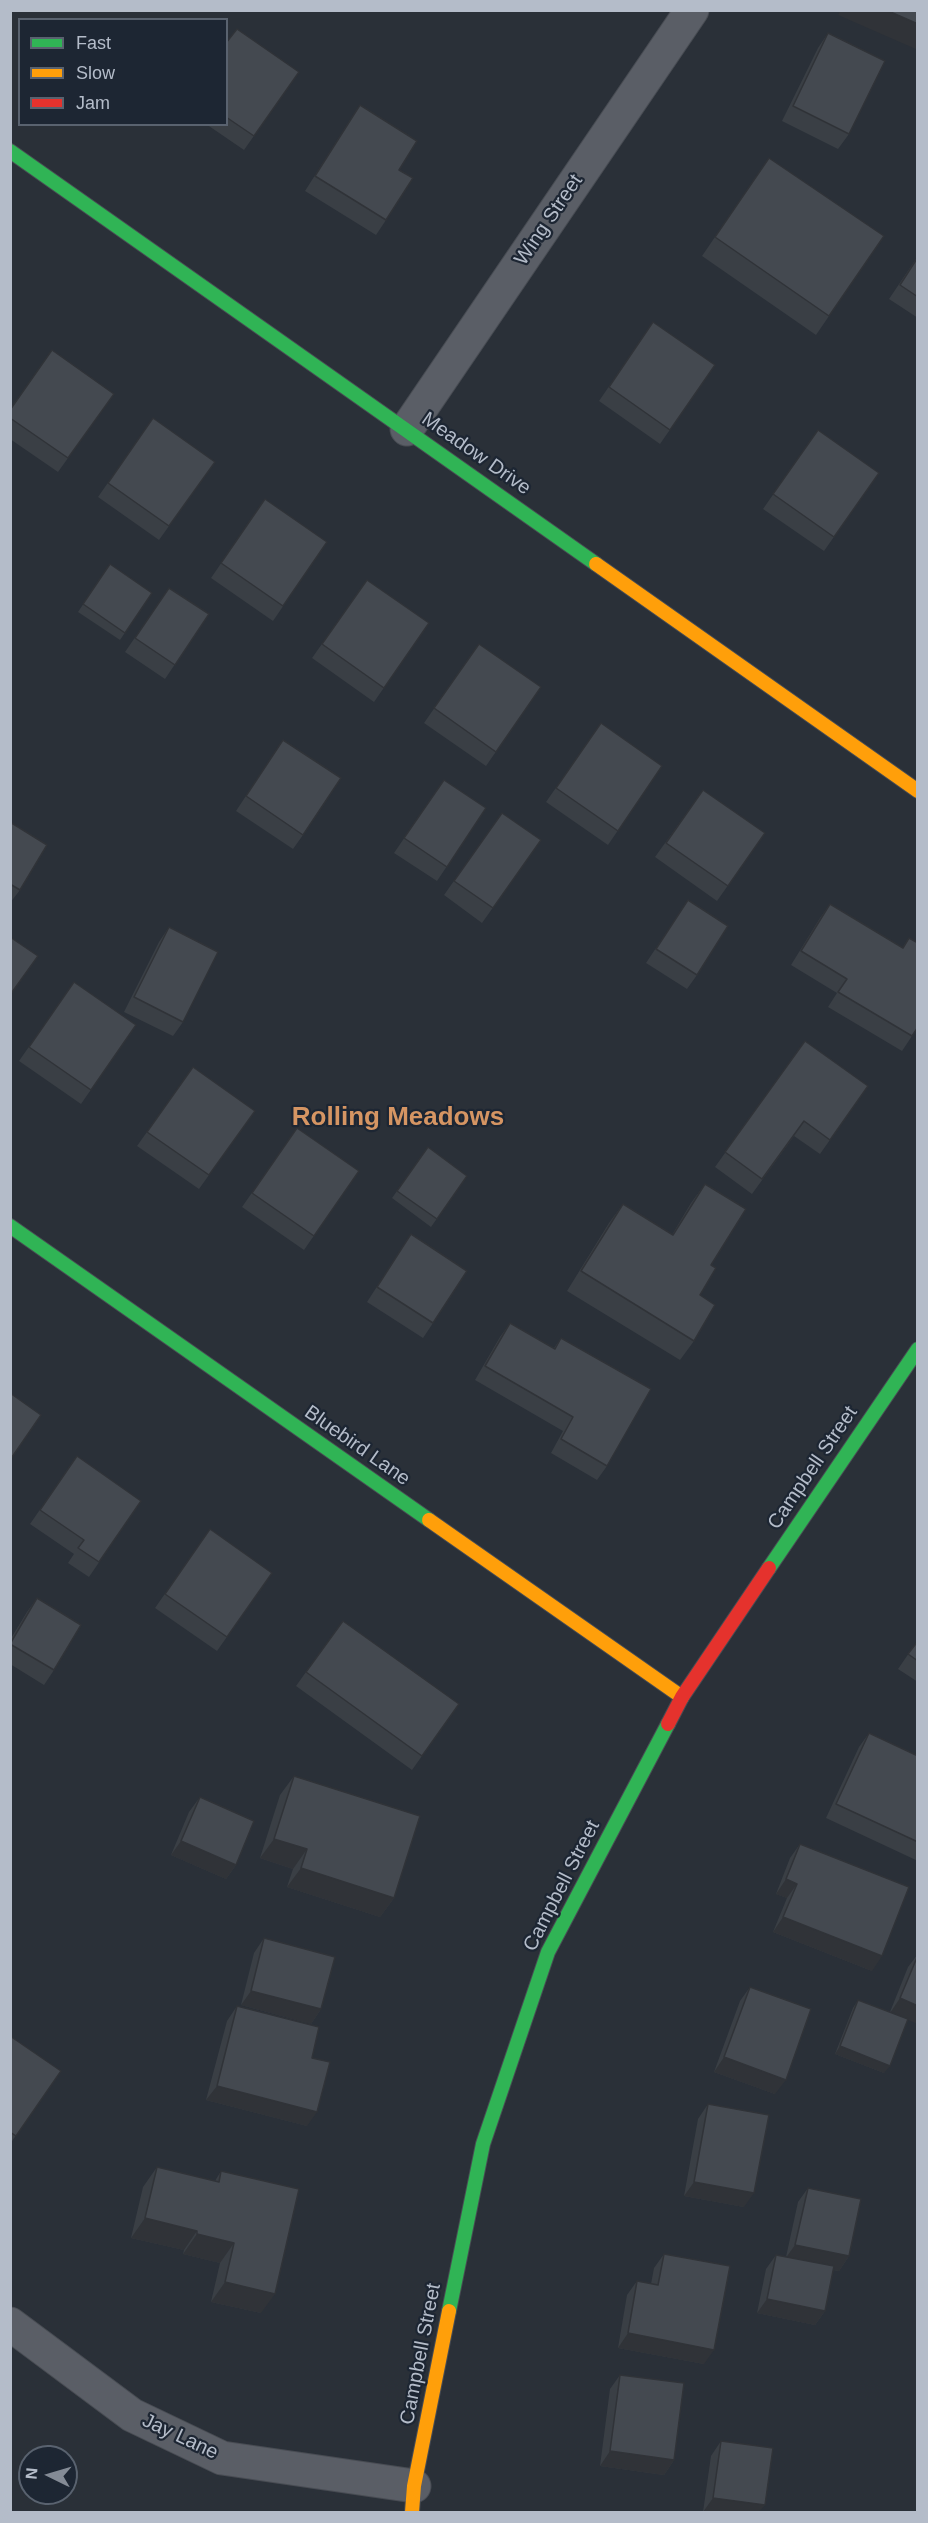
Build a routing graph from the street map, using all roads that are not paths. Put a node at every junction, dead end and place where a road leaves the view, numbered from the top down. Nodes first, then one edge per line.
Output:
1 (692, 10) edge
2 (10, 151) edge
3 (407, 429) junction
4 (918, 791) edge
5 (10, 1226) edge
6 (918, 1349) edge
7 (682, 1697) junction
8 (10, 2324) edge
9 (413, 2499) edge

1 - 3 street, Wing Street
2 - 3 street, Meadow Drive
3 - 4 street, Meadow Drive
5 - 7 street, Bluebird Lane
6 - 7 street, Campbell Street
7 - 9 street, Campbell Street
8 - 9 street, Jay Lane

